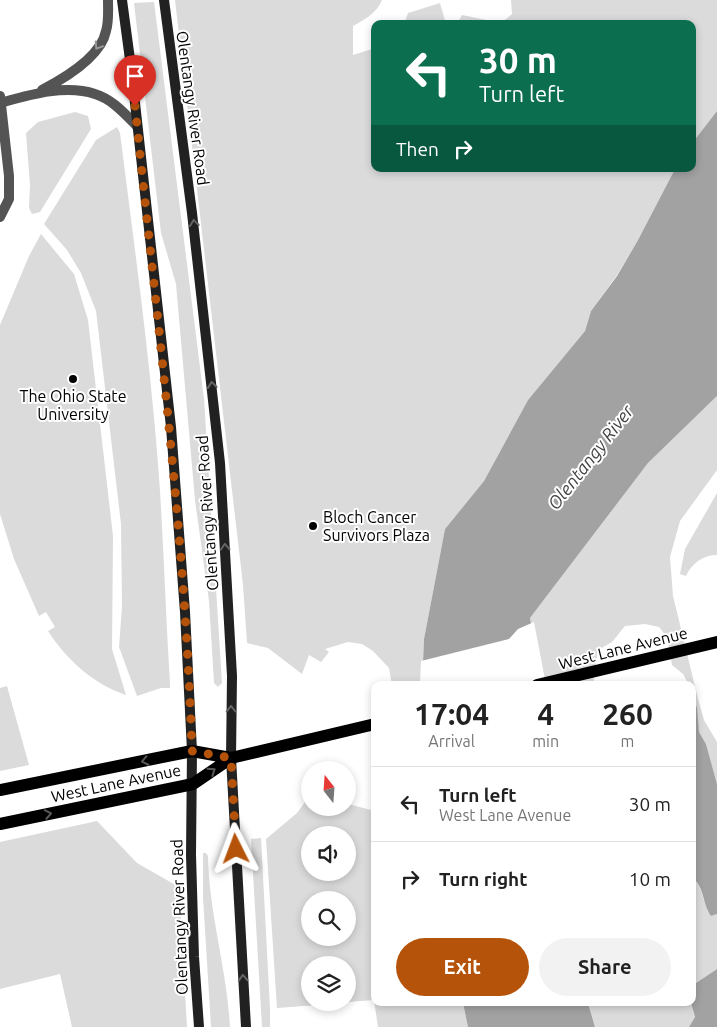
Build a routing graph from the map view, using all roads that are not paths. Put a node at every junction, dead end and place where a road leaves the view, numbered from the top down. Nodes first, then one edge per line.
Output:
1 (108, 0) edge
2 (122, 0) edge
3 (164, 0) edge
4 (34, 94) junction
5 (0, 100) edge
6 (137, 126) junction
7 (0, 217) edge
8 (717, 642) edge
9 (554, 681) edge
10 (370, 725) edge
11 (192, 751) junction
12 (231, 758) junction
13 (193, 784) junction
14 (0, 790) edge
15 (0, 824) edge
16 (199, 1027) edge
17 (246, 1027) edge

1 -> 4 street
2 - 6 main road, Olentangy River Road
12 -> 3 main road, Olentangy River Road
4 - 5 street
4 - 6 street
5 - 7 street
6 - 11 main road, Olentangy River Road
8 - 9 main road, West Lane Avenue
10 - 12 main road, West Lane Avenue
11 - 12 main road, West Lane Avenue
11 - 13 main road, Olentangy River Road
11 -> 14 main road, West Lane Avenue
13 -> 12 main road, West Lane Avenue
17 -> 12 main road, Olentangy River Road
15 -> 13 main road, West Lane Avenue
13 - 16 main road, Olentangy River Road

